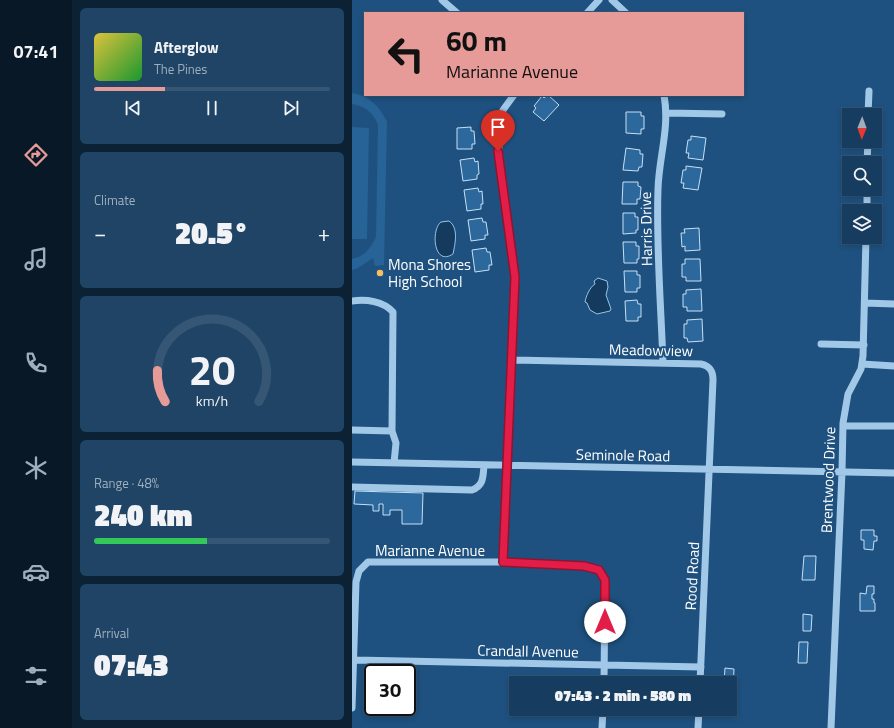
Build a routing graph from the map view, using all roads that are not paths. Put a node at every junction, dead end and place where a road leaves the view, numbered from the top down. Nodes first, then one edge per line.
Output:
1 (442, 0) edge
2 (599, 0) edge
3 (612, 0) edge
4 (456, 12) edge
5 (588, 12) edge
6 (625, 12) edge
7 (869, 91) dead end
8 (513, 96) edge
9 (664, 96) edge
10 (868, 108) edge
11 (667, 112) junction
12 (722, 114) dead end
13 (866, 244) edge
14 (352, 301) edge
15 (865, 303) junction
16 (894, 304) edge
17 (821, 344) dead end
18 (864, 345) junction
19 (513, 360) junction
20 (663, 363) junction
21 (862, 364) junction
22 (894, 366) edge
23 (843, 426) junction
24 (894, 426) edge
25 (352, 430) edge
26 (392, 430) junction
27 (352, 462) edge
28 (394, 463) junction
29 (484, 465) junction
30 (508, 466) junction
31 (710, 469) junction
32 (842, 472) junction
33 (894, 473) edge
34 (352, 487) edge
35 (503, 562) junction
36 (354, 660) junction
37 (605, 665) junction
38 (701, 667) junction
39 (604, 676) edge
40 (700, 676) edge
41 (352, 708) edge
42 (603, 716) edge
43 (699, 716) edge
44 (602, 728) edge
45 (698, 728) edge
46 (831, 728) edge

1 - 4 street
2 - 5 street
3 - 6 street
7 - 10 street
8 - 19 street
9 - 11 street, Harris Drive
11 - 12 street
11 - 20 street, Harris Drive
13 - 15 street, Brentwood Drive
14 - 26 street
15 - 16 street
15 - 18 street, Brentwood Drive
17 - 18 street
18 - 21 street, Brentwood Drive
19 - 20 street, Meadowview
19 - 30 street
20 - 31 street, Meadowview
21 - 22 street
21 - 23 street, Brentwood Drive
23 - 24 street
23 - 32 street, Brentwood Drive
25 - 26 street
26 - 28 street
27 - 28 street, Seminole Road
28 - 29 street, Seminole Road
29 - 30 street, Seminole Road
29 - 34 street
30 - 31 street, Seminole Road
30 - 35 street
31 - 32 street, Seminole Road
31 - 38 street, Rood Road
32 - 33 street, Seminole Road
32 - 46 street, Brentwood Drive
35 - 36 street, Marianne Avenue
35 - 37 street, Marianne Avenue
36 - 37 street, Crandall Avenue
36 - 41 street
37 - 38 street, Crandall Avenue
37 - 39 street
38 - 40 street, Rood Road
42 - 44 street
43 - 45 street

